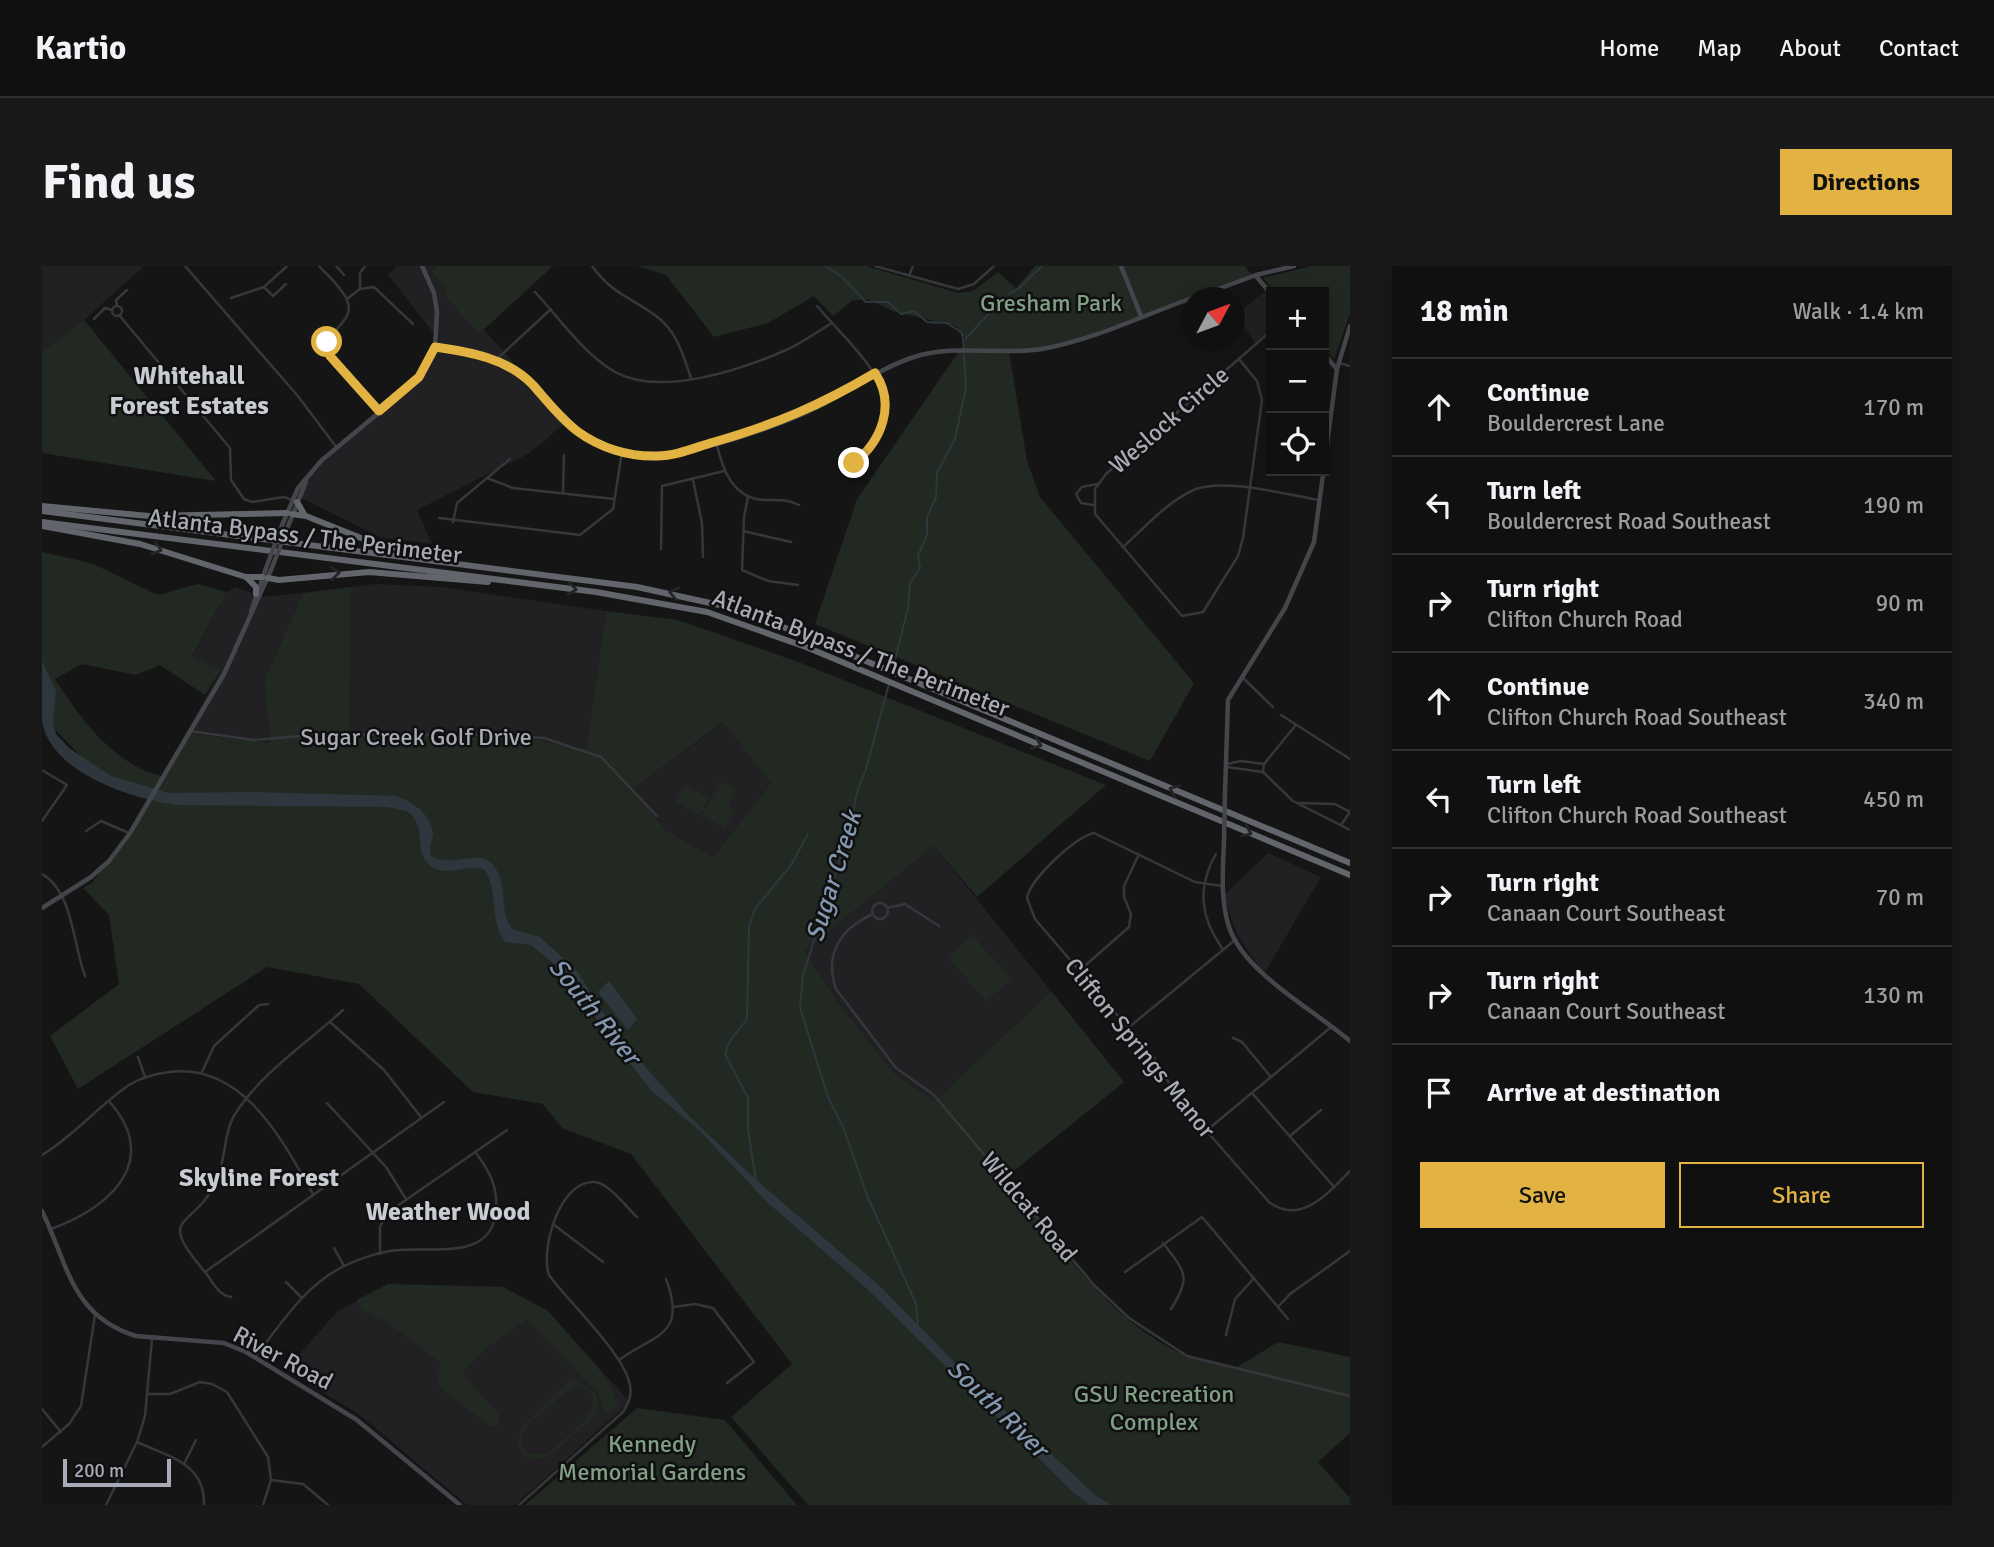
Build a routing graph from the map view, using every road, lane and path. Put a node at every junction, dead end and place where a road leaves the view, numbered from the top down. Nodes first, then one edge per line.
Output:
1 (184, 266) edge
2 (287, 266) edge
3 (319, 266) edge
4 (336, 266) edge
5 (365, 266) edge
6 (422, 266) edge
7 (593, 266) edge
8 (875, 266) edge
9 (912, 266) edge
10 (984, 266) edge
11 (994, 266) edge
12 (1121, 266) edge
13 (1294, 266) edge
14 (988, 272) junction
15 (344, 275) dead end
16 (1256, 275) junction
17 (909, 276) junction
18 (286, 284) dead end
19 (264, 287) junction
20 (1223, 287) edge
21 (1266, 288) edge
22 (360, 289) junction
23 (127, 290) dead end
24 (535, 292) dead end
25 (231, 298) dead end
26 (347, 299) junction
27 (1182, 302) edge
28 (117, 306) junction
29 (817, 306) dead end
30 (551, 309) junction
31 (112, 310) junction
32 (119, 315) junction
33 (1141, 316) junction
34 (93, 319) dead end
35 (832, 323) junction
36 (413, 324) dead end
37 (1350, 326) edge
38 (1266, 335) edge
39 (435, 347) junction
40 (1329, 358) edge
41 (1239, 359) junction
42 (496, 360) junction
43 (1338, 366) junction
44 (1350, 366) edge
45 (875, 373) junction
46 (691, 378) junction
47 (379, 411) junction
48 (716, 442) junction
49 (337, 448) junction
50 (622, 452) junction
51 (564, 455) dead end
52 (510, 459) dead end
53 (724, 471) junction
54 (842, 472) dead end
55 (487, 478) junction
56 (694, 480) junction
57 (1097, 484) junction
58 (1252, 490) junction
59 (563, 493) junction
60 (748, 497) junction
61 (615, 499) junction
62 (1320, 500) junction
63 (295, 501) junction
64 (799, 505) dead end
65 (1093, 505) junction
66 (42, 509) edge
67 (290, 513) junction
68 (306, 516) junction
69 (439, 518) dead end
70 (453, 522) junction
71 (42, 524) edge
72 (743, 531) junction
73 (792, 542) dead end
74 (1123, 547) junction
75 (661, 549) dead end
76 (703, 557) dead end
77 (472, 566) junction
78 (246, 576) junction
79 (265, 578) junction
80 (536, 584) junction
81 (797, 585) dead end
82 (256, 594) junction
83 (251, 612) junction
84 (1242, 677) junction
85 (1273, 707) dead end
86 (1281, 715) dead end
87 (1295, 726) junction
88 (189, 731) junction
89 (1350, 759) edge
90 (1250, 762) junction
91 (1264, 764) junction
92 (1227, 765) junction
93 (42, 770) edge
94 (1250, 771) junction
95 (1263, 772) junction
96 (1297, 803) junction
97 (1350, 811) edge
98 (657, 816) dead end
99 (42, 821) edge
100 (1341, 825) junction
101 (1350, 830) edge
102 (86, 831) dead end
103 (130, 833) junction
104 (1139, 854) junction
105 (1216, 854) dead end
106 (1350, 863) edge
107 (42, 874) edge
108 (1350, 875) edge
109 (1203, 884) junction
110 (1223, 886) junction
111 (63, 896) junction
112 (42, 908) edge
113 (887, 908) junction
114 (873, 914) junction
115 (939, 926) dead end
116 (1235, 940) junction
117 (1223, 949) junction
118 (1080, 971) junction
119 (85, 976) dead end
120 (268, 1003) dead end
121 (343, 1010) dead end
122 (330, 1022) junction
123 (1333, 1026) junction
124 (1128, 1028) junction
125 (1233, 1038) dead end
126 (1350, 1041) edge
127 (138, 1057) dead end
128 (202, 1072) junction
129 (145, 1077) junction
130 (1272, 1077) junction
131 (1252, 1093) junction
132 (248, 1099) junction
133 (109, 1101) junction
134 (444, 1102) dead end
135 (327, 1103) dead end
136 (1321, 1110) dead end
137 (421, 1118) junction
138 (507, 1130) dead end
139 (1206, 1131) junction
140 (1290, 1136) junction
141 (373, 1153) junction
142 (476, 1153) junction
143 (42, 1155) edge
144 (1350, 1171) edge
145 (1334, 1187) junction
146 (313, 1194) junction
147 (406, 1199) junction
148 (42, 1211) edge
149 (637, 1217) dead end
150 (553, 1224) junction
151 (51, 1229) junction
152 (1163, 1243) junction
153 (334, 1248) dead end
154 (1350, 1251) edge
155 (380, 1254) junction
156 (603, 1262) dead end
157 (344, 1266) junction
158 (205, 1272) junction
159 (1125, 1272) dead end
160 (1254, 1278) junction
161 (666, 1279) dead end
162 (286, 1282) dead end
163 (232, 1297) dead end
164 (302, 1298) junction
165 (1279, 1306) junction
166 (674, 1307) junction
167 (1171, 1309) dead end
168 (95, 1315) junction
169 (1288, 1319) dead end
170 (1226, 1335) dead end
171 (152, 1339) junction
172 (255, 1358) junction
173 (618, 1361) junction
174 (727, 1383) dead end
175 (147, 1394) junction
176 (1350, 1396) edge
177 (42, 1409) edge
178 (61, 1432) junction
179 (196, 1440) dead end
180 (137, 1442) junction
181 (42, 1447) edge
182 (184, 1464) junction
183 (271, 1480) junction
184 (106, 1505) edge
185 (205, 1505) edge
186 (263, 1505) edge
187 (328, 1505) edge
188 (460, 1505) edge
189 (519, 1505) edge

1 - 49 street
2 - 19 street
3 - 26 street
4 - 15 street
5 - 22 street
6 - 39 street
7 - 46 street
8 - 17 street
9 - 17 street
10 - 14 street
11 - 14 street
12 - 33 street
13 - 16 street
14 - 17 street
16 - 20 street
16 - 21 street
18 - 19 street
19 - 25 street
22 - 26 street
22 - 36 street
23 - 28 street
24 - 30 street
26 - 47 street
27 - 33 street
28 - 31 street
28 - 32 street
29 - 35 street
30 - 42 street
30 - 46 street
31 - 32 street
31 - 34 street
32 - 63 street
33 - 45 street
35 - 45 street
35 - 46 street
37 - 43 street
38 - 41 street, Weslock Circle
39 - 42 street
39 - 47 street
40 - 43 street
41 - 57 street, Weslock Circle
41 - 58 street, Weslock Circle
42 - 50 street
43 - 44 street
43 - 62 street
45 - 48 street
45 - 54 street
47 - 49 street
48 - 50 street
48 - 53 street
49 - 63 street
50 - 61 street
51 - 59 street
52 - 55 street
53 - 56 street
53 - 60 street
55 - 59 street
55 - 70 street
56 - 75 street
56 - 76 street
57 - 65 street, Weslock Circle
57 - 65 street
58 - 62 street
58 - 74 street
58 - 74 street, Weslock Circle
59 - 61 street
60 - 64 street
60 - 72 street
61 - 70 street
62 - 84 street
63 - 67 street
63 - 68 highway
65 - 74 street, Weslock Circle
66 - 67 highway
66 - 77 highway, Atlanta Bypass / The Perimeter
67 - 68 highway
67 - 79 street, bridge
68 - 77 highway
69 - 70 street
71 -> 78 highway
71 - 80 highway, Atlanta Bypass / The Perimeter
72 - 73 street
72 - 81 street
106 -> 77 highway, Atlanta Bypass / The Perimeter
78 - 79 highway
78 - 82 highway
79 -> 80 highway
79 - 82 street
79 - 83 street
80 -> 108 highway, Atlanta Bypass / The Perimeter
82 - 83 street
83 - 88 street
84 - 85 street
84 - 92 street
86 - 87 street
87 - 89 street
87 - 91 street
88 - 98 street, Sugar Creek Golf Drive
88 - 103 street
90 - 91 street
90 - 92 street
90 - 94 street
91 - 95 street
92 - 94 street
92 - 110 street, bridge
93 - 99 street
94 - 95 street
95 - 96 street
96 - 97 street
96 - 100 street
97 - 100 street
100 - 101 street
102 - 103 street
103 - 111 street
104 - 109 street, Clifton Springs Manor
104 - 118 street
104 - 118 street, Clifton Springs Manor
105 - 109 street
107 - 111 street
109 - 110 street, Clifton Springs Manor
109 - 117 street
110 - 116 street
111 - 112 street
111 - 119 street
113 - 114 street
113 - 114 street
113 - 115 street
114 - 176 street, Wildcat Road
116 - 117 street
116 - 123 street
117 - 124 street
118 - 124 street, Clifton Springs Manor
120 - 128 street
121 - 122 street
122 - 132 street
122 - 137 street
123 - 126 street
123 - 130 street
124 - 139 street, Clifton Springs Manor
125 - 130 street
127 - 129 street
128 - 129 street
128 - 132 street
129 - 133 street
130 - 131 street
131 - 139 street
131 - 140 street
132 - 146 street
132 - 158 street
133 - 143 street
133 - 151 street
134 - 137 street
135 - 141 street
136 - 140 street
137 - 141 street
138 - 142 street
139 - 145 street, Clifton Springs Manor
140 - 145 street
141 - 146 street
141 - 147 street
142 - 147 street
142 - 155 street
144 - 145 street, Clifton Springs Manor
146 - 158 street
147 - 155 street
148 - 151 street, River Road
149 - 150 street
150 - 156 street
150 - 173 street
151 - 168 street, River Road
152 - 159 street
152 - 160 street
152 - 167 street
153 - 157 street
154 - 165 street
155 - 157 street
157 - 164 street
158 - 163 street
160 - 165 street
160 - 170 street
161 - 166 street
162 - 164 street
164 - 172 street
165 - 169 street
166 - 173 street
166 - 174 street
168 - 171 street, River Road
168 - 178 street
171 - 172 street, River Road
171 - 175 street
172 - 188 street, River Road
173 - 189 street
175 - 180 street
175 - 183 street
177 - 178 street
178 - 181 street
179 - 182 street
180 - 182 street
180 - 184 street
182 - 185 street
183 - 186 street
183 - 187 street

